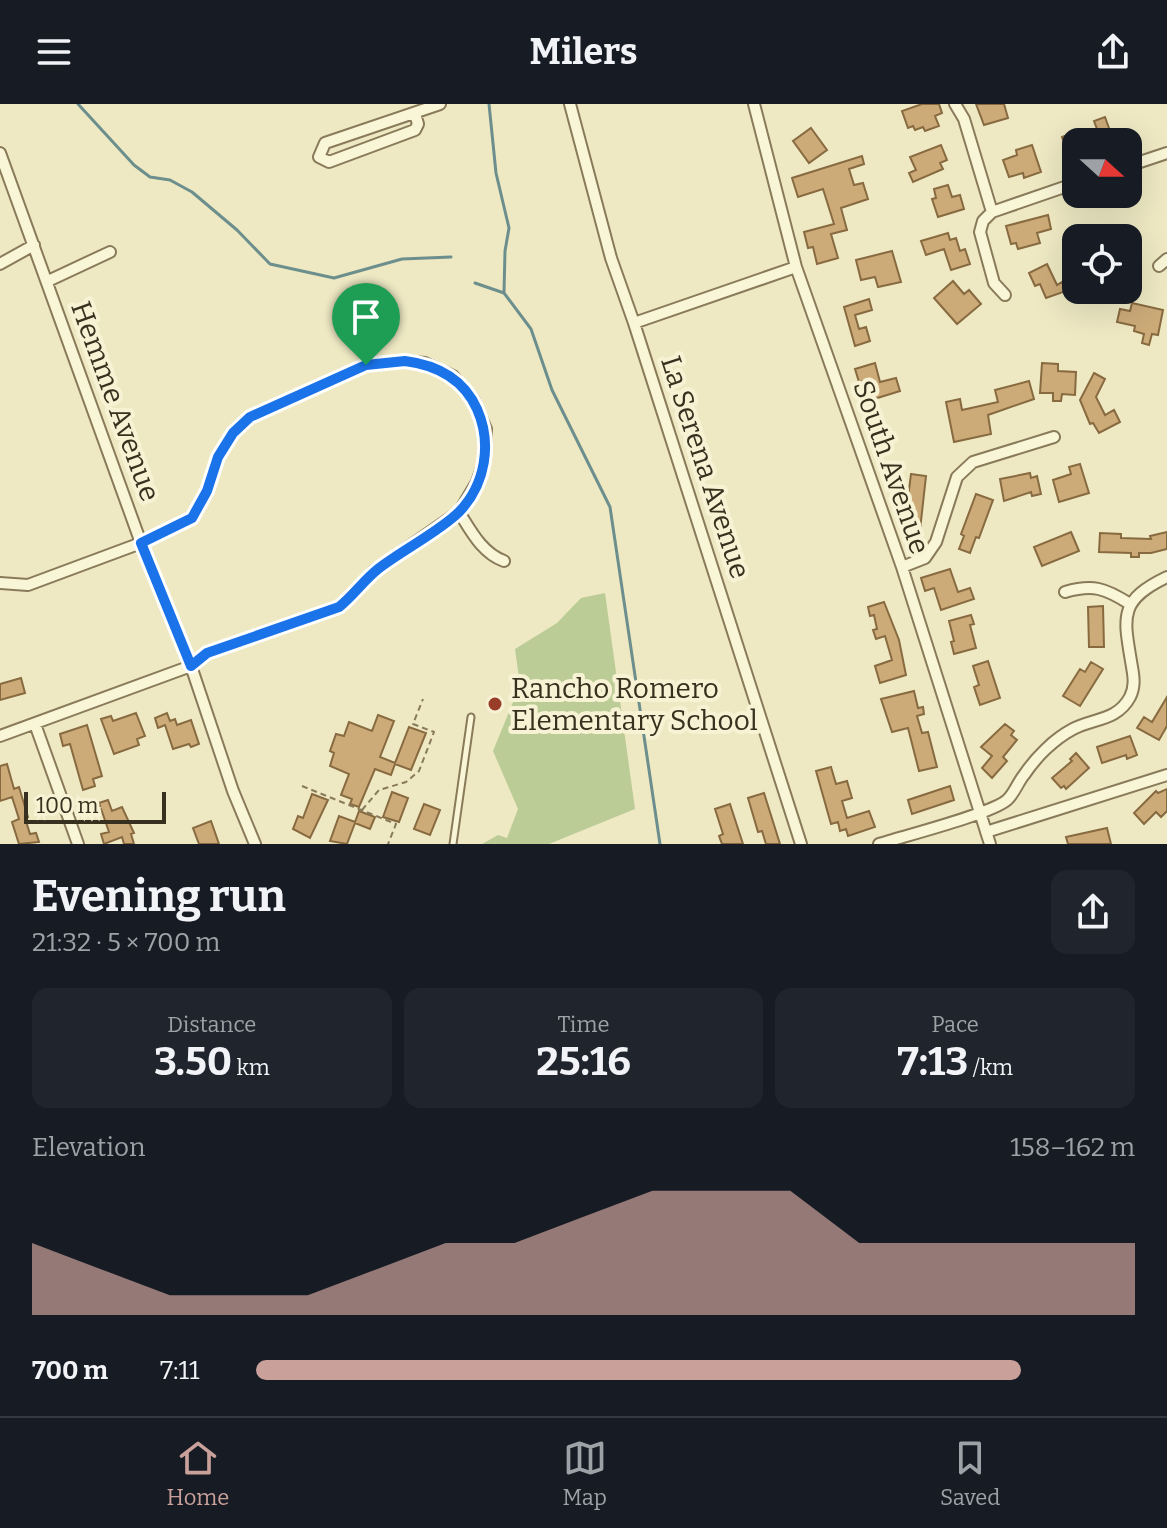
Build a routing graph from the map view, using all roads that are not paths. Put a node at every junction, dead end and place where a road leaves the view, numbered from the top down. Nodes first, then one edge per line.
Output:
1 (440, 104) edge
2 (570, 104) edge
3 (754, 104) edge
4 (955, 104) edge
5 (415, 114) junction
6 (0, 153) edge
7 (1167, 153) edge
8 (1142, 161) edge
9 (1062, 188) edge
10 (992, 212) junction
11 (34, 245) junction
12 (110, 252) dead end
13 (0, 264) edge
14 (796, 267) junction
15 (48, 281) junction
16 (1005, 295) dead end
17 (634, 323) junction
18 (1054, 437) dead end
19 (459, 512) junction
20 (141, 543) junction
21 (504, 561) dead end
22 (902, 567) junction
23 (1167, 577) edge
24 (0, 583) edge
25 (1065, 592) dead end
26 (1130, 604) junction
27 (191, 666) junction
28 (471, 717) dead end
29 (35, 724) junction
30 (0, 736) edge
31 (1167, 775) edge
32 (979, 813) junction
33 (986, 832) junction
34 (78, 844) edge
35 (255, 844) edge
36 (453, 844) edge
37 (801, 844) edge
38 (879, 844) edge
39 (990, 844) edge

1 - 5 street
2 - 17 street, La Serena Avenue
3 - 14 street, South Avenue
4 - 10 street
5 - 5 street
6 - 11 street, Hemme Avenue
7 - 8 street
9 - 10 street
10 - 16 street
11 - 13 street
11 - 15 street, Hemme Avenue
12 - 15 street
14 - 17 street
14 - 22 street, South Avenue
15 - 20 street, Hemme Avenue
17 - 37 street, La Serena Avenue
18 - 22 street
19 - 20 street
19 - 21 street
19 - 27 street
20 - 24 street
20 - 27 street, Hemme Avenue
22 - 32 street, South Avenue
23 - 26 street
25 - 26 street
26 - 32 street
27 - 29 street
27 - 35 street, Hemme Avenue
28 - 36 lane
29 - 30 street
29 - 34 street
31 - 33 street
32 - 33 street, South Avenue
32 - 38 street
33 - 39 street, South Avenue

